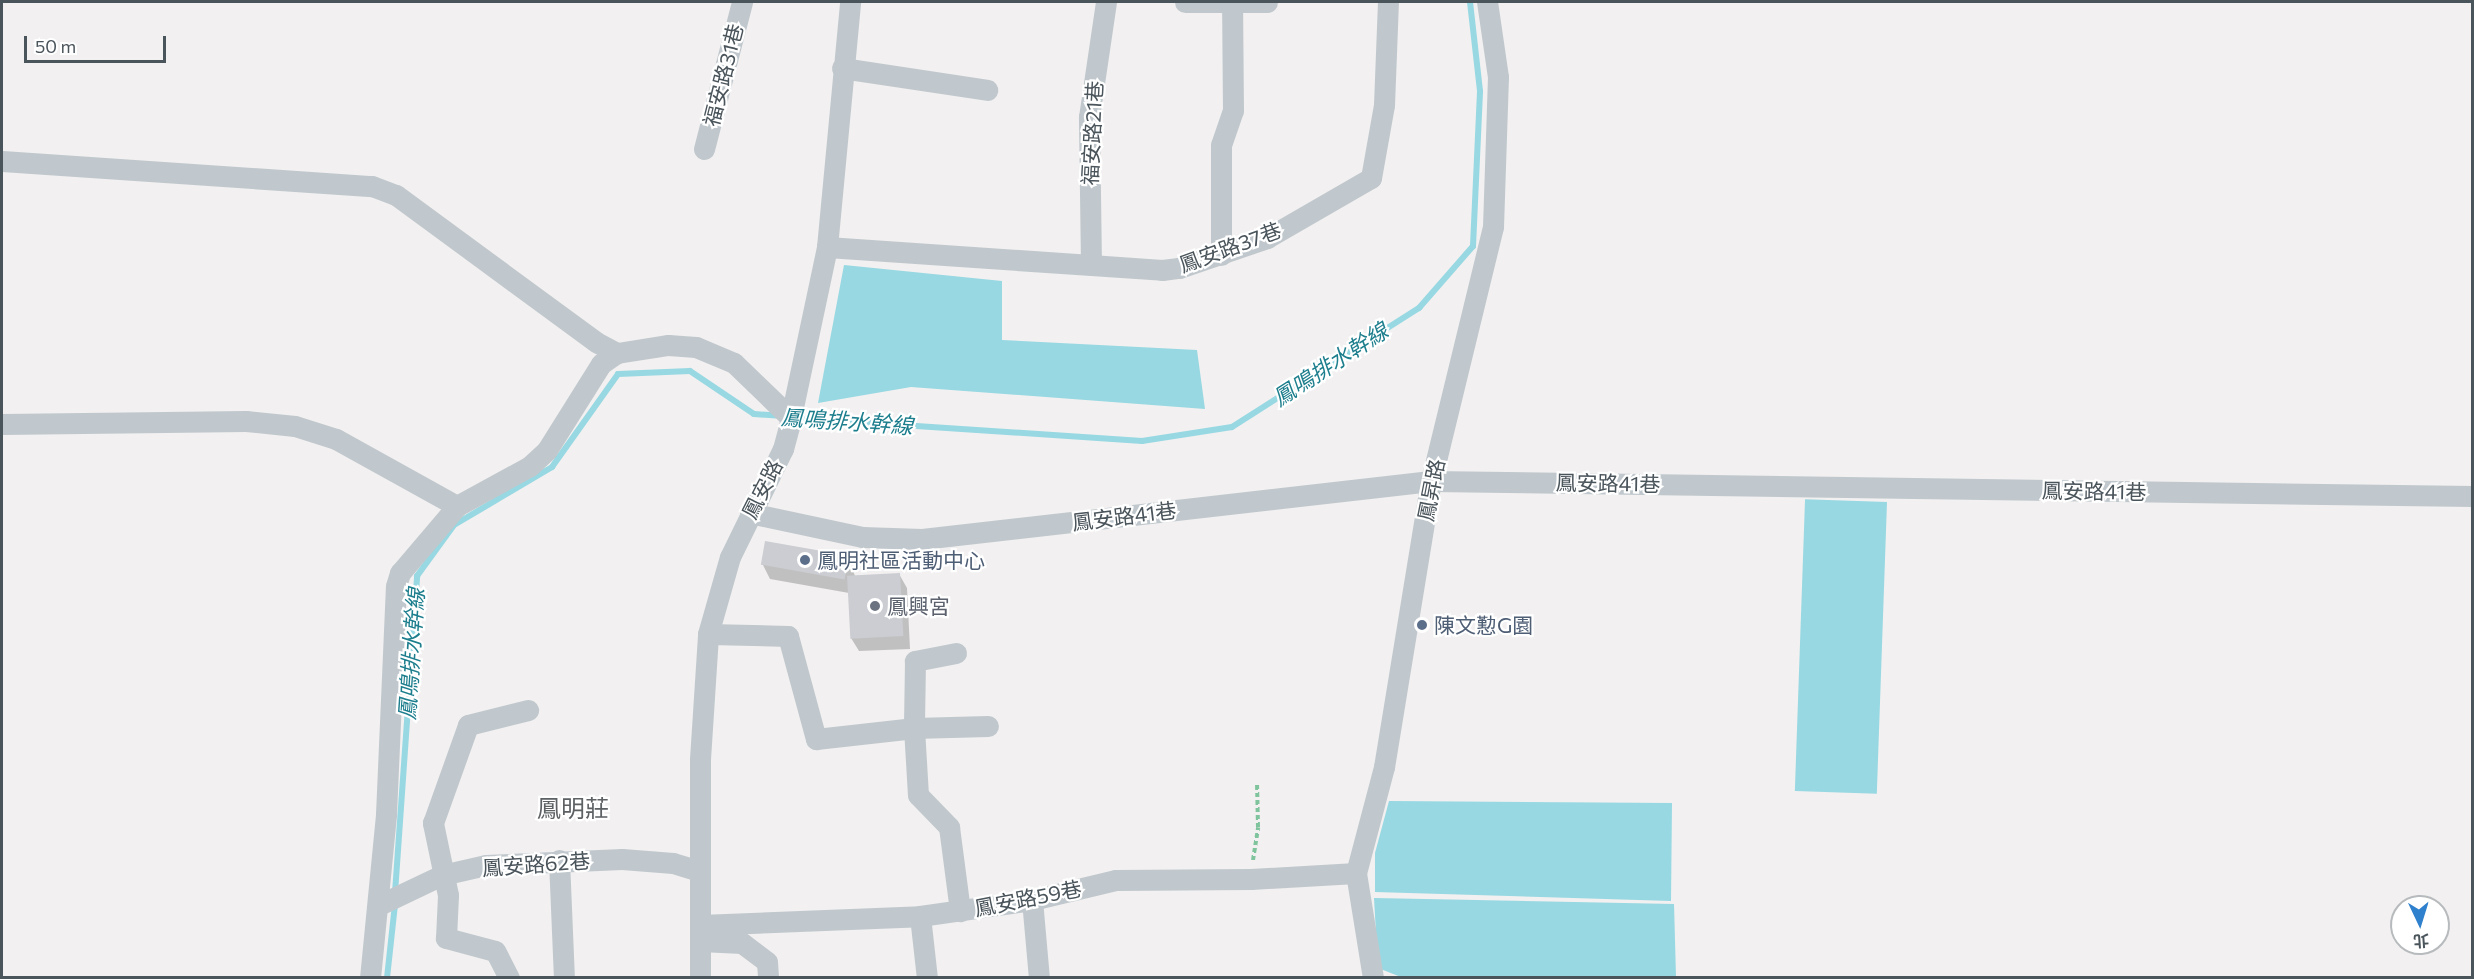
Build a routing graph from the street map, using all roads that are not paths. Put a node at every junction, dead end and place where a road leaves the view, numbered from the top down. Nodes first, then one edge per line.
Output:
1 (742, 2) edge
2 (850, 2) edge
3 (1106, 2) edge
4 (1185, 2) edge
5 (1267, 2) edge
6 (1388, 2) edge
7 (1487, 2) edge
8 (1232, 4) junction
9 (842, 68) junction
10 (987, 90) dead end
11 (704, 149) dead end
12 (2, 161) edge
13 (827, 247) junction
14 (1221, 255) junction
15 (1090, 265) junction
16 (617, 353) junction
17 (791, 418) junction
18 (2, 424) edge
19 (1431, 481) junction
20 (2472, 496) edge
21 (457, 506) junction
22 (750, 513) junction
23 (708, 634) junction
24 (956, 653) dead end
25 (528, 710) dead end
26 (988, 726) dead end
27 (914, 728) junction
28 (559, 860) junction
29 (699, 871) junction
30 (1356, 873) junction
31 (442, 875) junction
32 (390, 899) junction
33 (1032, 900) junction
34 (960, 911) junction
35 (920, 916) junction
36 (700, 933) junction
37 (370, 978) edge
38 (509, 978) edge
39 (564, 978) edge
40 (700, 978) edge
41 (768, 978) edge
42 (927, 978) edge
43 (1039, 978) edge
44 (1373, 978) edge

1 - 11 street, 福安路31巷
2 - 9 street, 鳳安路
3 - 15 street, 福安路21巷
4 - 8 street
5 - 8 street
6 - 14 street, 鳳安路37巷
7 - 19 street, 鳳昇路
8 - 14 street
9 - 10 street
9 - 13 street, 鳳安路
12 - 16 street
13 - 15 street, 鳳安路37巷
13 - 17 street, 鳳安路
14 - 15 street, 鳳安路37巷
16 - 17 street
16 - 21 street
17 - 22 street, 鳳安路
18 - 21 street
19 - 20 street, 鳳安路41巷
19 - 22 street, 鳳安路41巷
19 - 30 street, 鳳昇路
21 - 32 street
22 - 23 street, 鳳安路
23 - 27 street
23 - 29 street, 鳳安路
24 - 27 street
25 - 31 street
26 - 27 street
27 - 34 street
28 - 29 street, 鳳安路62巷
28 - 31 street, 鳳安路62巷
28 - 39 street
29 - 36 street, 鳳安路
30 - 33 street, 鳳安路59巷
30 - 44 street, 鳳昇路
31 - 32 street, 鳳安路62巷
31 - 38 street
32 - 37 street
33 - 34 street, 鳳安路59巷
33 - 43 street
34 - 35 street, 鳳安路59巷
35 - 36 street, 鳳安路59巷
35 - 42 street
36 - 40 street, 鳳安路
36 - 41 street

